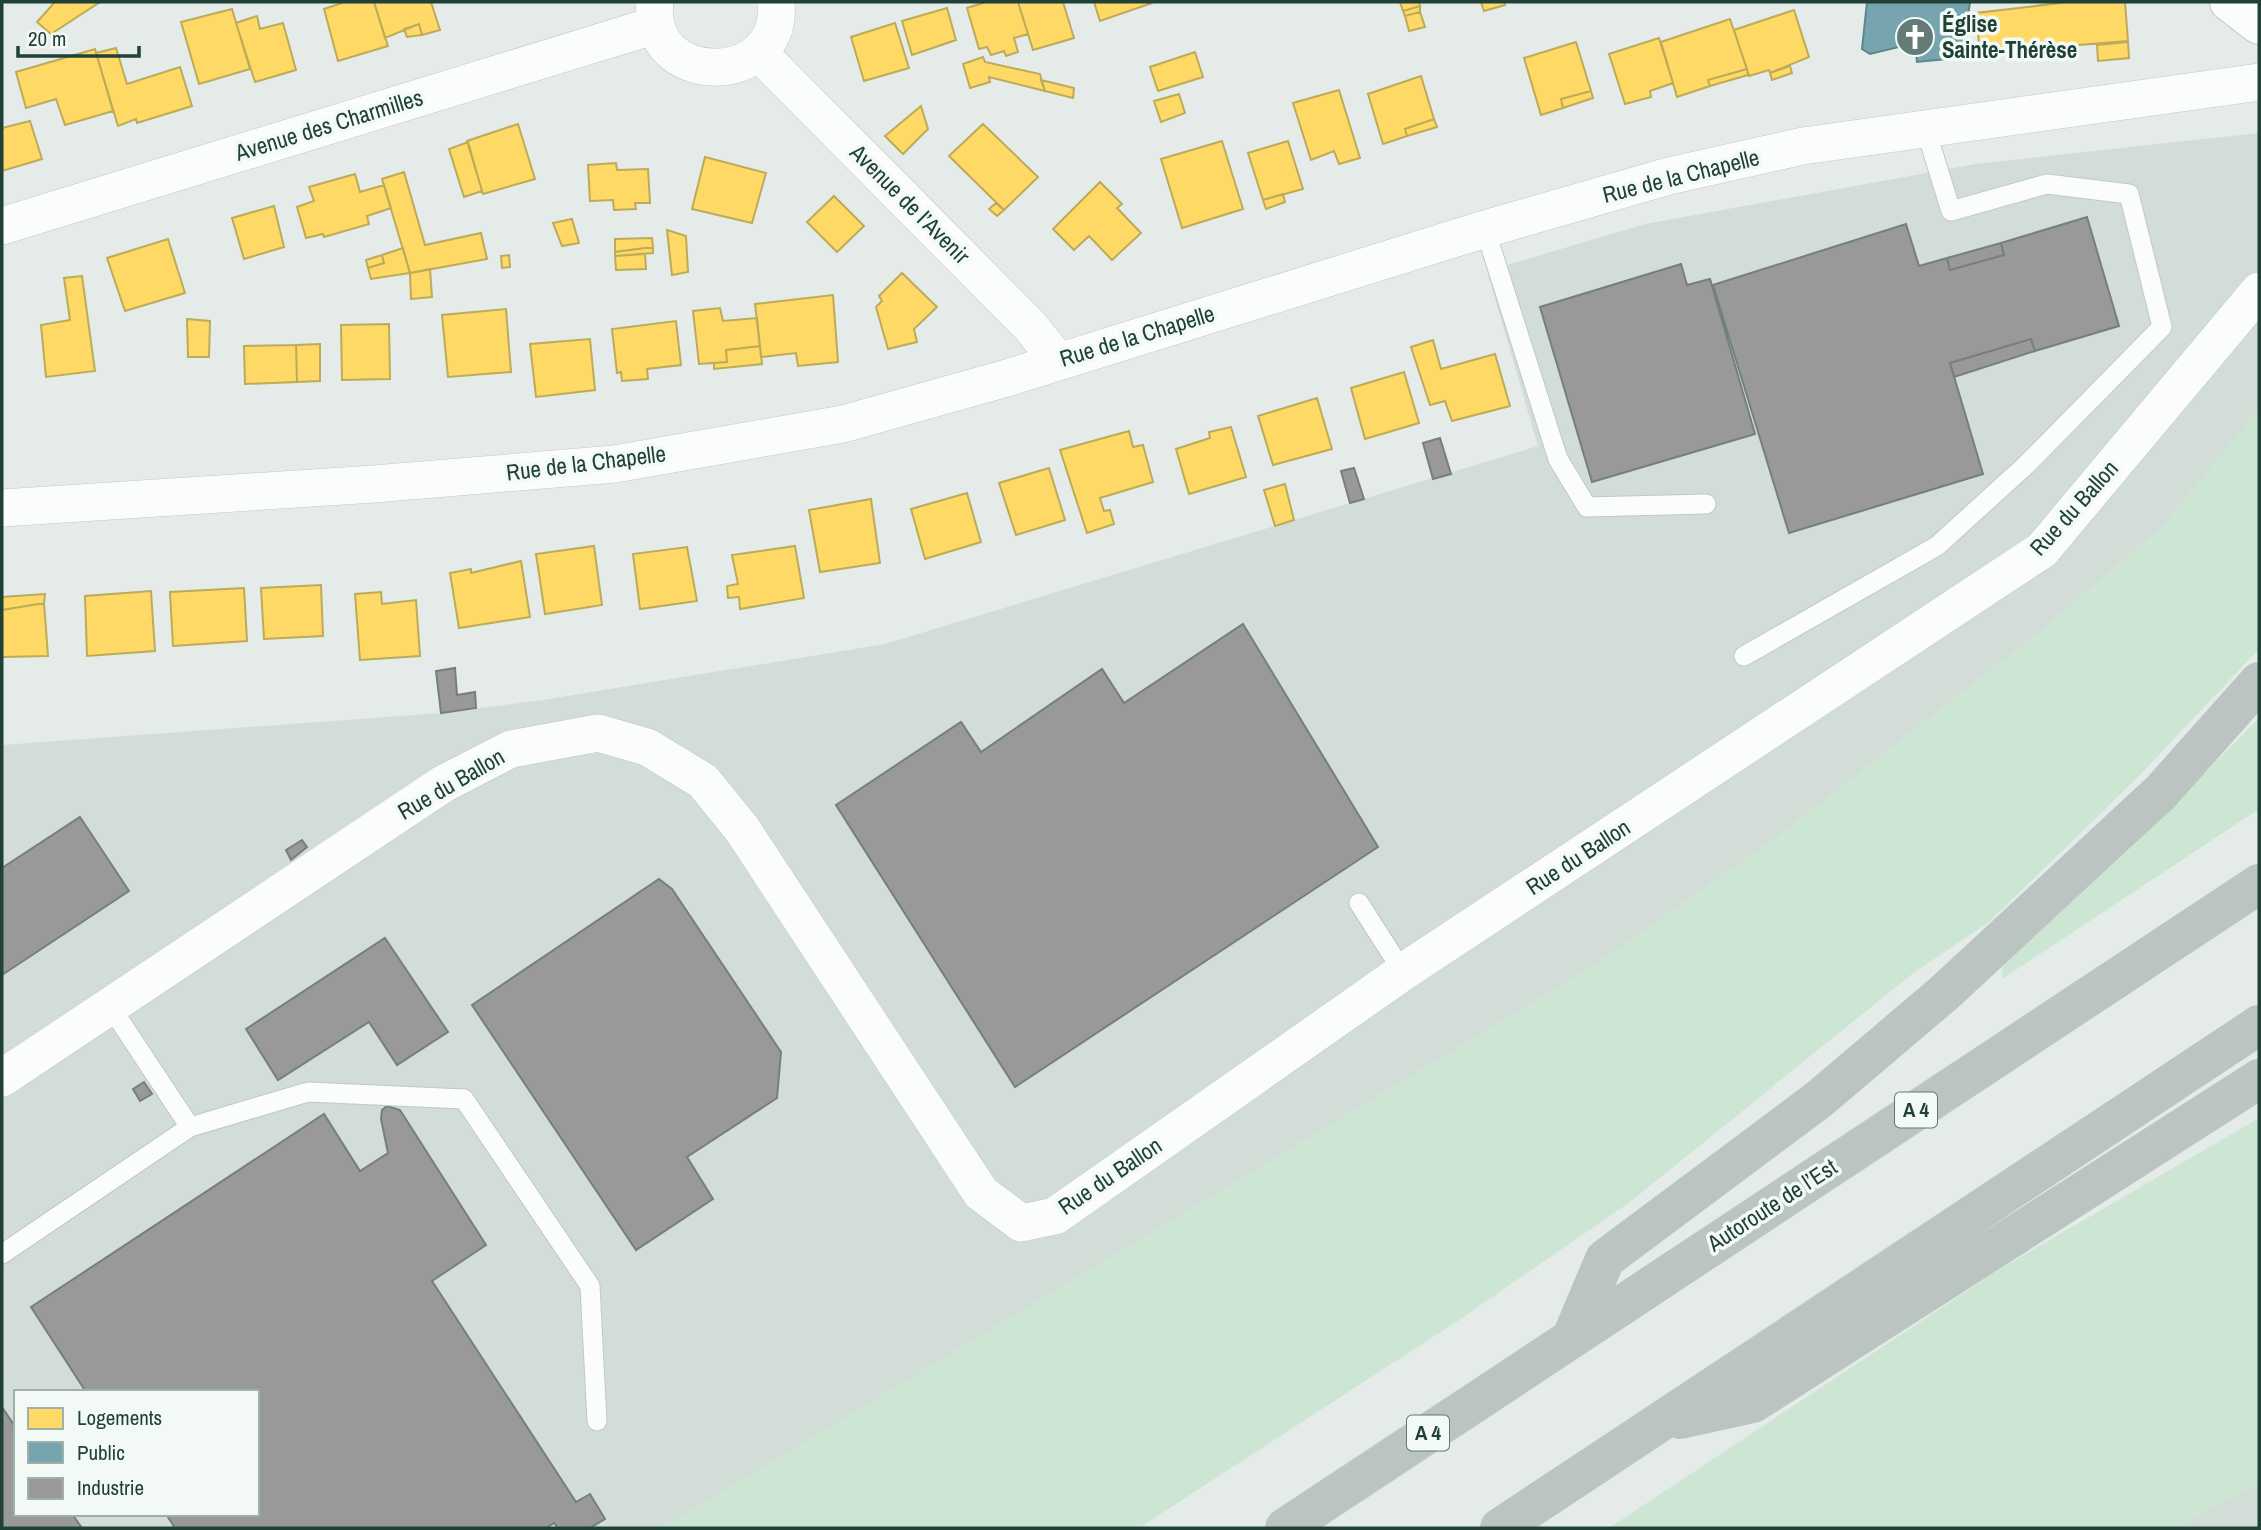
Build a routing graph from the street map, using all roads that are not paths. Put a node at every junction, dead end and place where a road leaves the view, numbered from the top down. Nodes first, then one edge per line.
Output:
1 (776, 2) edge
2 (2229, 2) edge
3 (656, 13) edge
4 (2259, 25) edge
5 (758, 52) junction
6 (2259, 82) edge
7 (1925, 127) junction
8 (2, 226) edge
9 (1485, 229) junction
10 (2259, 292) edge
11 (1058, 361) junction
12 (1706, 504) dead end
13 (2, 508) edge
14 (1744, 656) dead end
15 (2259, 682) edge
16 (2259, 884) edge
17 (1359, 903) dead end
18 (1403, 972) junction
19 (110, 1006) junction
20 (2259, 1025) edge
21 (2, 1079) edge
22 (2259, 1079) edge
23 (190, 1127) junction
24 (2, 1254) edge
25 (1572, 1337) junction
26 (597, 1421) dead end
27 (1657, 1424) junction
28 (1285, 1528) edge
29 (1500, 1528) edge

1 - 5 street
2 - 4 street
3 - 5 street
3 - 8 street, Avenue des Charmilles
5 - 11 street, Avenue de l’Avenir
6 - 7 street, Rue de la Chapelle
7 - 9 street, Rue de la Chapelle
7 - 14 lane
9 - 11 street, Rue de la Chapelle
9 - 12 lane
10 - 18 street, Rue du Ballon
11 - 13 street, Rue de la Chapelle
15 - 25 highway
16 - 25 highway, Autoroute de l’Est / A 4
17 - 18 lane
18 - 19 street, Rue du Ballon
19 - 21 street, Rue du Ballon
19 - 23 lane
20 - 27 highway
22 - 27 highway
23 - 24 lane
23 - 26 lane
25 - 28 highway, Autoroute de l’Est / A 4
27 - 29 highway

